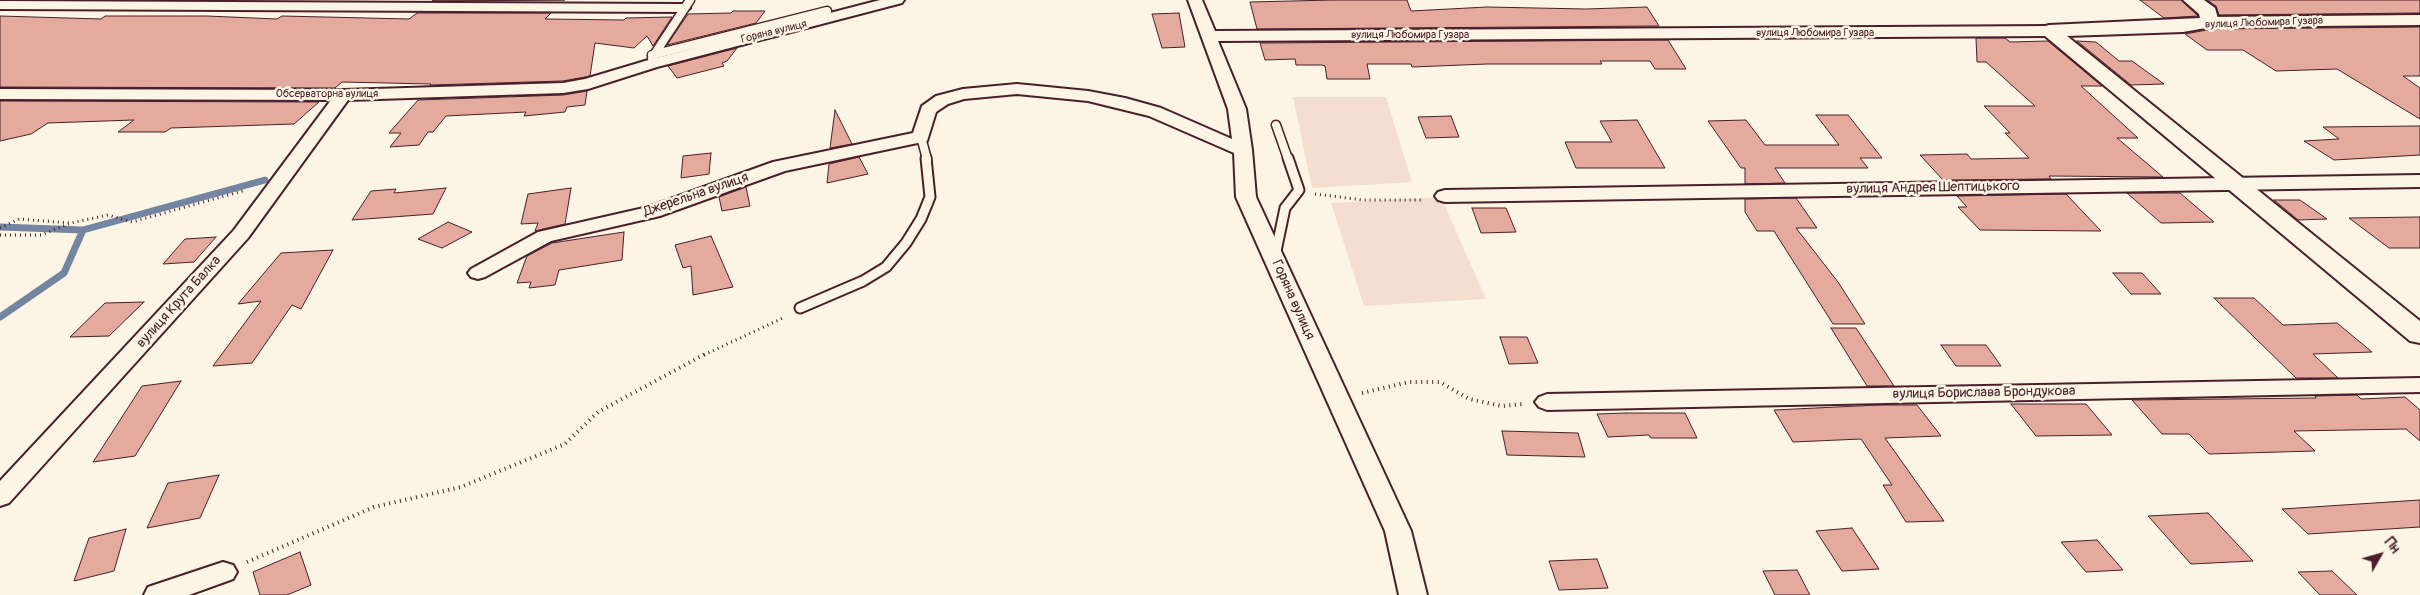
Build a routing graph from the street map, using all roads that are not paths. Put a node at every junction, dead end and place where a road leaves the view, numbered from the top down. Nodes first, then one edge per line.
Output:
1 (897, 0) edge
2 (1195, 0) edge
3 (2192, 0) edge
4 (0, 4) edge
5 (687, 4) edge
6 (826, 11) dead end
7 (2420, 20) edge
8 (2210, 22) junction
9 (2049, 31) junction
10 (1209, 36) junction
11 (651, 60) junction
12 (0, 94) edge
13 (343, 95) junction
14 (1276, 124) dead end
15 (921, 137) junction
16 (1243, 150) junction
17 (2420, 181) edge
18 (2234, 183) junction
19 (1445, 196) road end
20 (1275, 259) junction
21 (478, 273) dead end
22 (800, 308) road end
23 (2420, 335) edge
24 (2420, 385) edge
25 (1547, 402) road end
26 (0, 497) edge
27 (224, 572) road end
28 (158, 595) edge
29 (1413, 595) edge

1 - 11 street, Горяна вулиця
2 - 10 street, Горяна вулиця
3 - 8 street
4 - 5 street
5 - 11 lane
6 - 11 lane
7 - 8 street, вулиця Любомира Гузара
8 - 9 street, вулиця Любомира Гузара
9 - 10 street, вулиця Любомира Гузара
9 - 18 street
10 - 16 street, Горяна вулиця
11 - 13 street, Обсерваторна вулиця
12 - 13 street, Обсерваторна вулиця
13 - 26 street, вулиця Крута Балка
14 - 20 lane
15 - 16 street
15 - 21 street, Джерельна вулиця
15 - 22 lane
16 - 20 street, Горяна вулиця
17 - 18 street, вулиця Андрея Шептицького
18 - 19 street, вулиця Андрея Шептицького
18 - 23 street
20 - 29 street, Горяна вулиця
24 - 25 street, вулиця Борислава Брондукова
27 - 28 street

